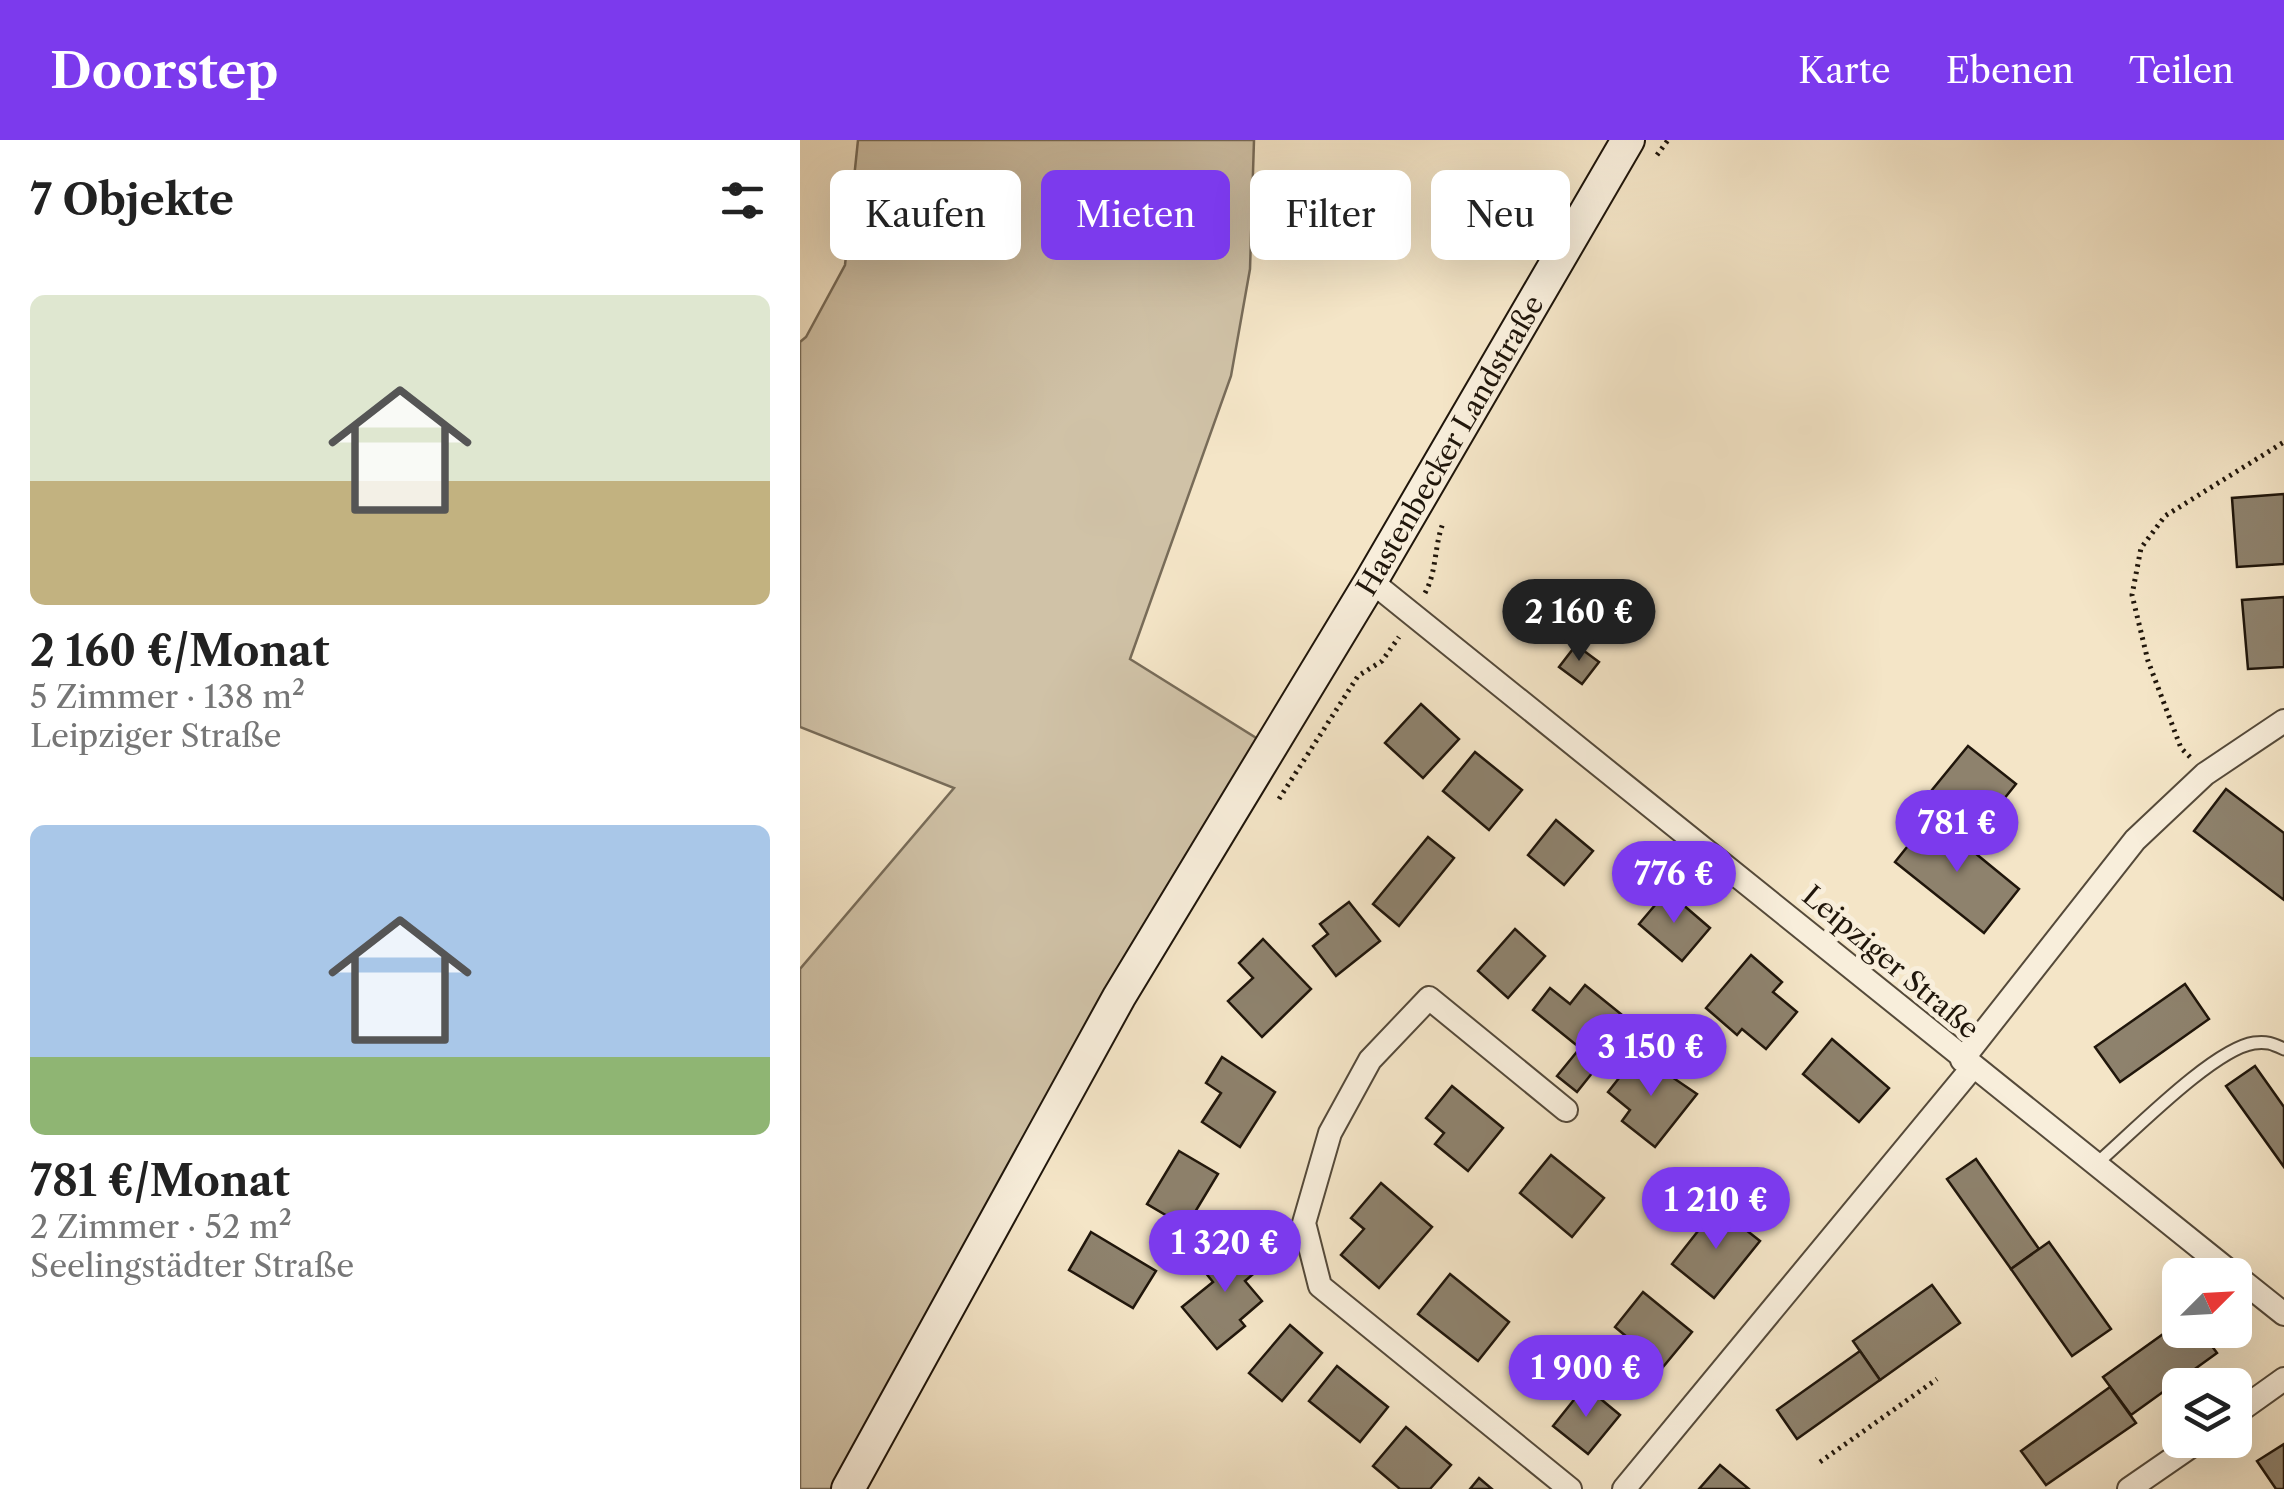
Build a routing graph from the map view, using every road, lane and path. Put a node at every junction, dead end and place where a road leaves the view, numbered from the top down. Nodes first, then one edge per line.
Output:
1 (1668, 140) edge
2 (1642, 148) edge
3 (2284, 442) edge
4 (1446, 513) dead end
5 (1371, 582) junction
6 (1414, 615) junction
7 (2284, 721) edge
8 (2205, 774) junction
9 (1271, 810) dead end
10 (2284, 1049) edge
11 (1967, 1064) junction
12 (1566, 1110) dead end
13 (2095, 1165) junction
14 (2213, 1258) edge
15 (2252, 1289) edge
16 (2284, 1314) edge
17 (2284, 1378) edge
18 (1938, 1379) dead end
19 (2252, 1402) edge
20 (2174, 1458) edge
21 (1820, 1462) dead end
22 (848, 1489) edge
23 (1570, 1489) edge
24 (1624, 1489) edge
25 (2129, 1489) edge

1 - 2 path
2 - 5 main road, Hastenbecker Landstraße
3 - 8 path
4 - 6 path
5 - 6 street, Leipziger Straße
5 - 22 main road, Hastenbecker Landstraße
6 - 9 path
6 - 11 street, Leipziger Straße
7 - 8 street
8 - 11 street
10 - 13 lane
11 - 13 street, Leipziger Straße
11 - 24 street
12 - 23 street
13 - 14 street, Leipziger Straße
15 - 16 street, Leipziger Straße
17 - 19 street
18 - 21 path
20 - 25 street

